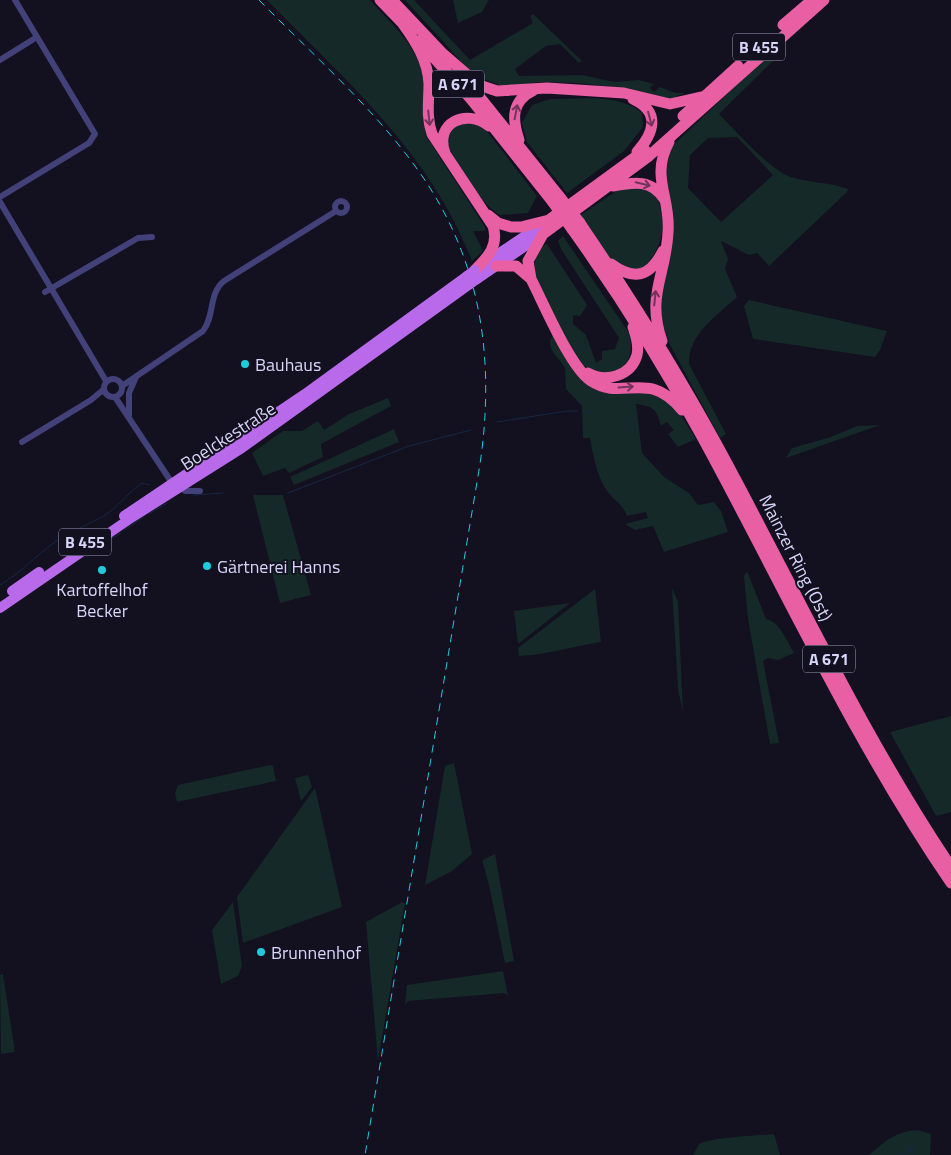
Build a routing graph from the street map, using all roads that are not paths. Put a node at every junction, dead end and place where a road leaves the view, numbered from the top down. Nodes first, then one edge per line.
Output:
1 (15, 0) edge
2 (380, 0) edge
3 (392, 0) edge
4 (812, 0) edge
5 (824, 0) edge
6 (403, 24) junction
7 (37, 37) junction
8 (442, 53) junction
9 (0, 60) edge
10 (539, 88) junction
11 (613, 93) junction
12 (708, 94) junction
13 (672, 137) junction
14 (515, 146) junction
15 (446, 157) junction
16 (628, 163) junction
17 (611, 186) junction
18 (0, 196) edge
19 (0, 202) edge
20 (666, 204) junction
21 (336, 211) dead end
22 (488, 215) junction
23 (549, 220) junction
24 (576, 226) junction
25 (543, 234) junction
26 (152, 236) dead end
27 (668, 241) junction
28 (605, 260) junction
29 (496, 266) junction
30 (472, 277) junction
31 (531, 279) junction
32 (52, 288) junction
33 (45, 292) dead end
34 (621, 300) junction
35 (572, 358) junction
36 (670, 361) junction
37 (137, 373) junction
38 (108, 380) junction
39 (121, 383) junction
40 (105, 392) junction
41 (117, 396) junction
42 (129, 416) junction
43 (701, 434) junction
44 (22, 442) dead end
45 (174, 485) junction
46 (200, 491) dead end
47 (0, 600) edge
48 (0, 608) edge
49 (951, 867) edge
50 (951, 883) edge

1 - 7 street
2 - 6 highway, A 671
3 - 8 highway, A 671
4 - 12 highway, B 455
5 - 13 highway, B 455
6 - 14 highway, A 671
6 -> 15 highway
7 - 9 street
7 - 18 street
8 - 10 highway
8 - 14 highway, A 671
10 - 11 highway
14 -> 10 highway
11 - 12 highway
11 -> 16 highway
12 - 16 highway, B 455
13 - 17 highway, B 455
13 - 20 highway
14 - 15 highway
14 - 24 highway, A 671, bridge
15 - 22 highway
16 - 23 highway, B 455
17 -> 20 highway
17 - 25 highway, B 455
19 - 32 street
20 - 27 highway
21 - 37 street
22 - 23 highway
22 - 30 highway
23 - 30 main road, B 455
24 - 28 highway, A 671
24 - 34 highway, A 671
25 - 29 main road, B 455
25 - 31 highway
26 - 32 street
27 - 28 highway
36 -> 27 highway
28 - 36 highway, A 671
29 - 30 main road, B 455
29 - 31 highway
30 - 45 main road, Boelckestraße / B 455
31 - 35 highway
32 - 33 street
32 - 38 street
34 - 35 highway
34 - 43 highway, A 671
35 -> 43 highway
36 - 49 highway, Mainzer Ring (Ost) / A 671
37 - 39 street
37 - 42 street
38 - 39 street
38 - 40 street
39 - 41 street
40 - 41 street
40 - 44 street
41 - 42 street
42 - 45 street
43 - 50 highway, Mainzer Ring (Ost) / A 671
45 - 46 street
45 - 47 main road, Boelckestraße / B 455
45 - 48 main road, Boelckestraße / B 455

